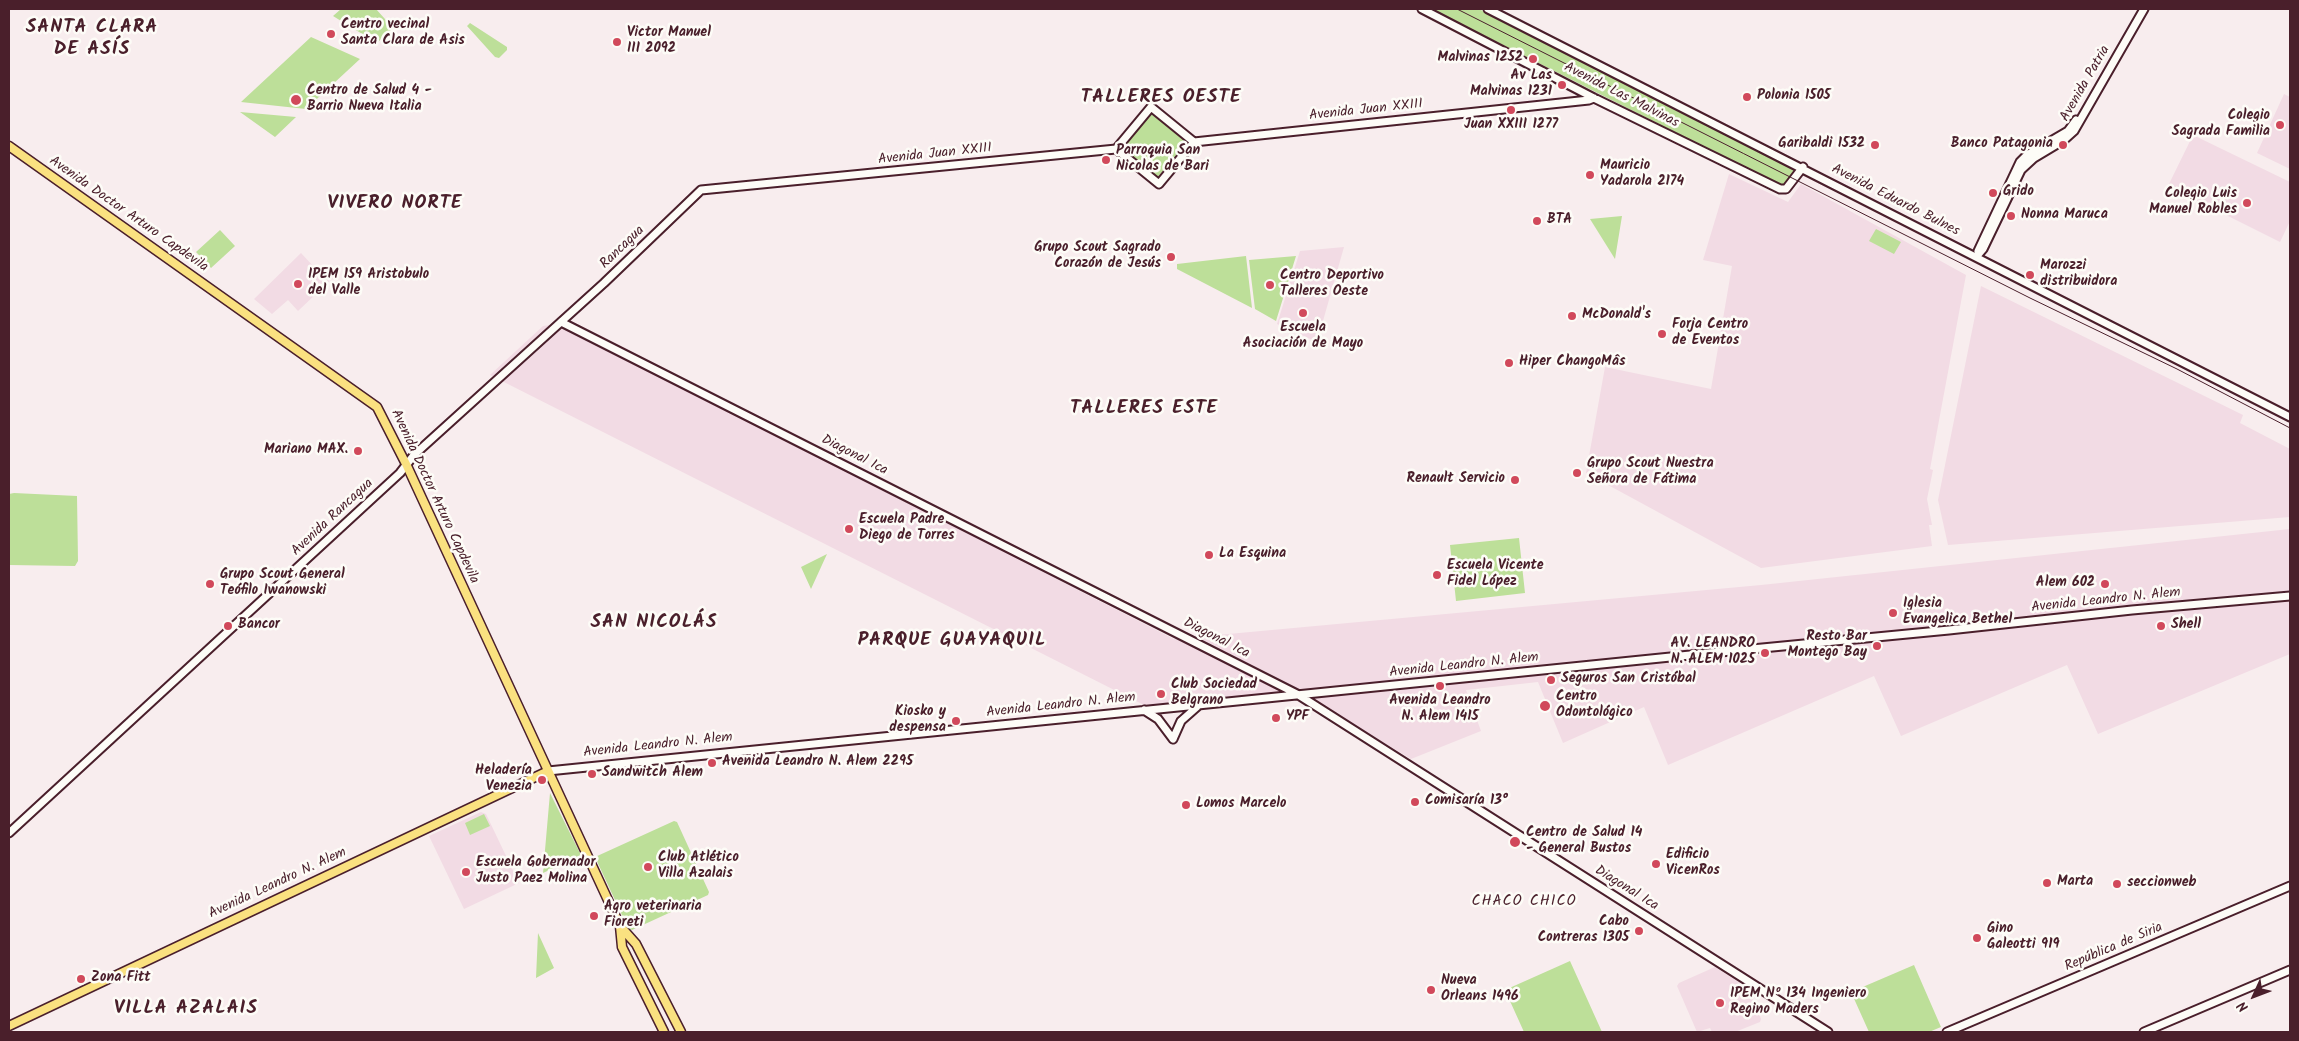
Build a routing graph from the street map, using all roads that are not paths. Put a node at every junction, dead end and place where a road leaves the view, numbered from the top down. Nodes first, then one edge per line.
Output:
1 (1422, 9) edge
2 (1488, 9) edge
3 (2138, 9) edge
4 (2144, 9) edge
5 (1594, 98) junction
6 (1194, 142) junction
7 (9, 146) edge
8 (1116, 149) junction
9 (1803, 167) junction
10 (701, 190) joint
11 (1977, 256) junction
12 (561, 322) junction
13 (2290, 417) edge
14 (407, 466) junction
15 (2290, 596) edge
16 (1297, 694) junction
17 (1198, 706) junction
18 (1144, 710) junction
19 (548, 771) junction
20 (9, 833) edge
21 (2290, 886) edge
22 (620, 926) junction
23 (2290, 970) edge
24 (9, 1026) edge
25 (664, 1032) edge
26 (681, 1032) edge
27 (1828, 1032) edge
28 (1948, 1032) edge
29 (2144, 1032) edge

1 - 5 main road, Avenida Las Malvinas
2 - 9 main road, Avenida Eduardo Bulnes
3 - 11 main road, Avenida Patria
4 - 11 main road, Avenida Patria
5 - 6 main road, Avenida Juan XXIII
5 - 9 main road, Avenida Las Malvinas
6 - 8 main road
6 - 8 main road
7 - 14 main road, Avenida Doctor Arturo Capdevila
8 - 10 main road, Avenida Juan XXIII
9 - 11 main road, Avenida Eduardo Bulnes
10 - 12 main road, Rancagua
11 - 13 main road, Avenida Eduardo Bulnes
12 - 14 main road, Avenida Rancagua
12 - 16 main road, Diagonal Ica
14 - 19 main road, Avenida Doctor Arturo Capdevila
14 - 20 main road, Avenida Rancagua
15 - 16 main road, Avenida Leandro N. Alem
16 - 17 main road, Avenida Leandro N. Alem
16 - 27 main road, Diagonal Ica
17 - 18 main road, Avenida Leandro N. Alem
17 - 18 main road
18 - 19 main road, Avenida Leandro N. Alem
19 - 22 main road, Avenida Doctor Arturo Capdevila
19 - 24 main road, Avenida Leandro N. Alem
21 - 28 main road, República de Siria
22 - 25 main road, Avenida Doctor Arturo Capdevila
22 - 26 main road, Avenida Doctor Arturo Capdevila
23 - 29 main road

